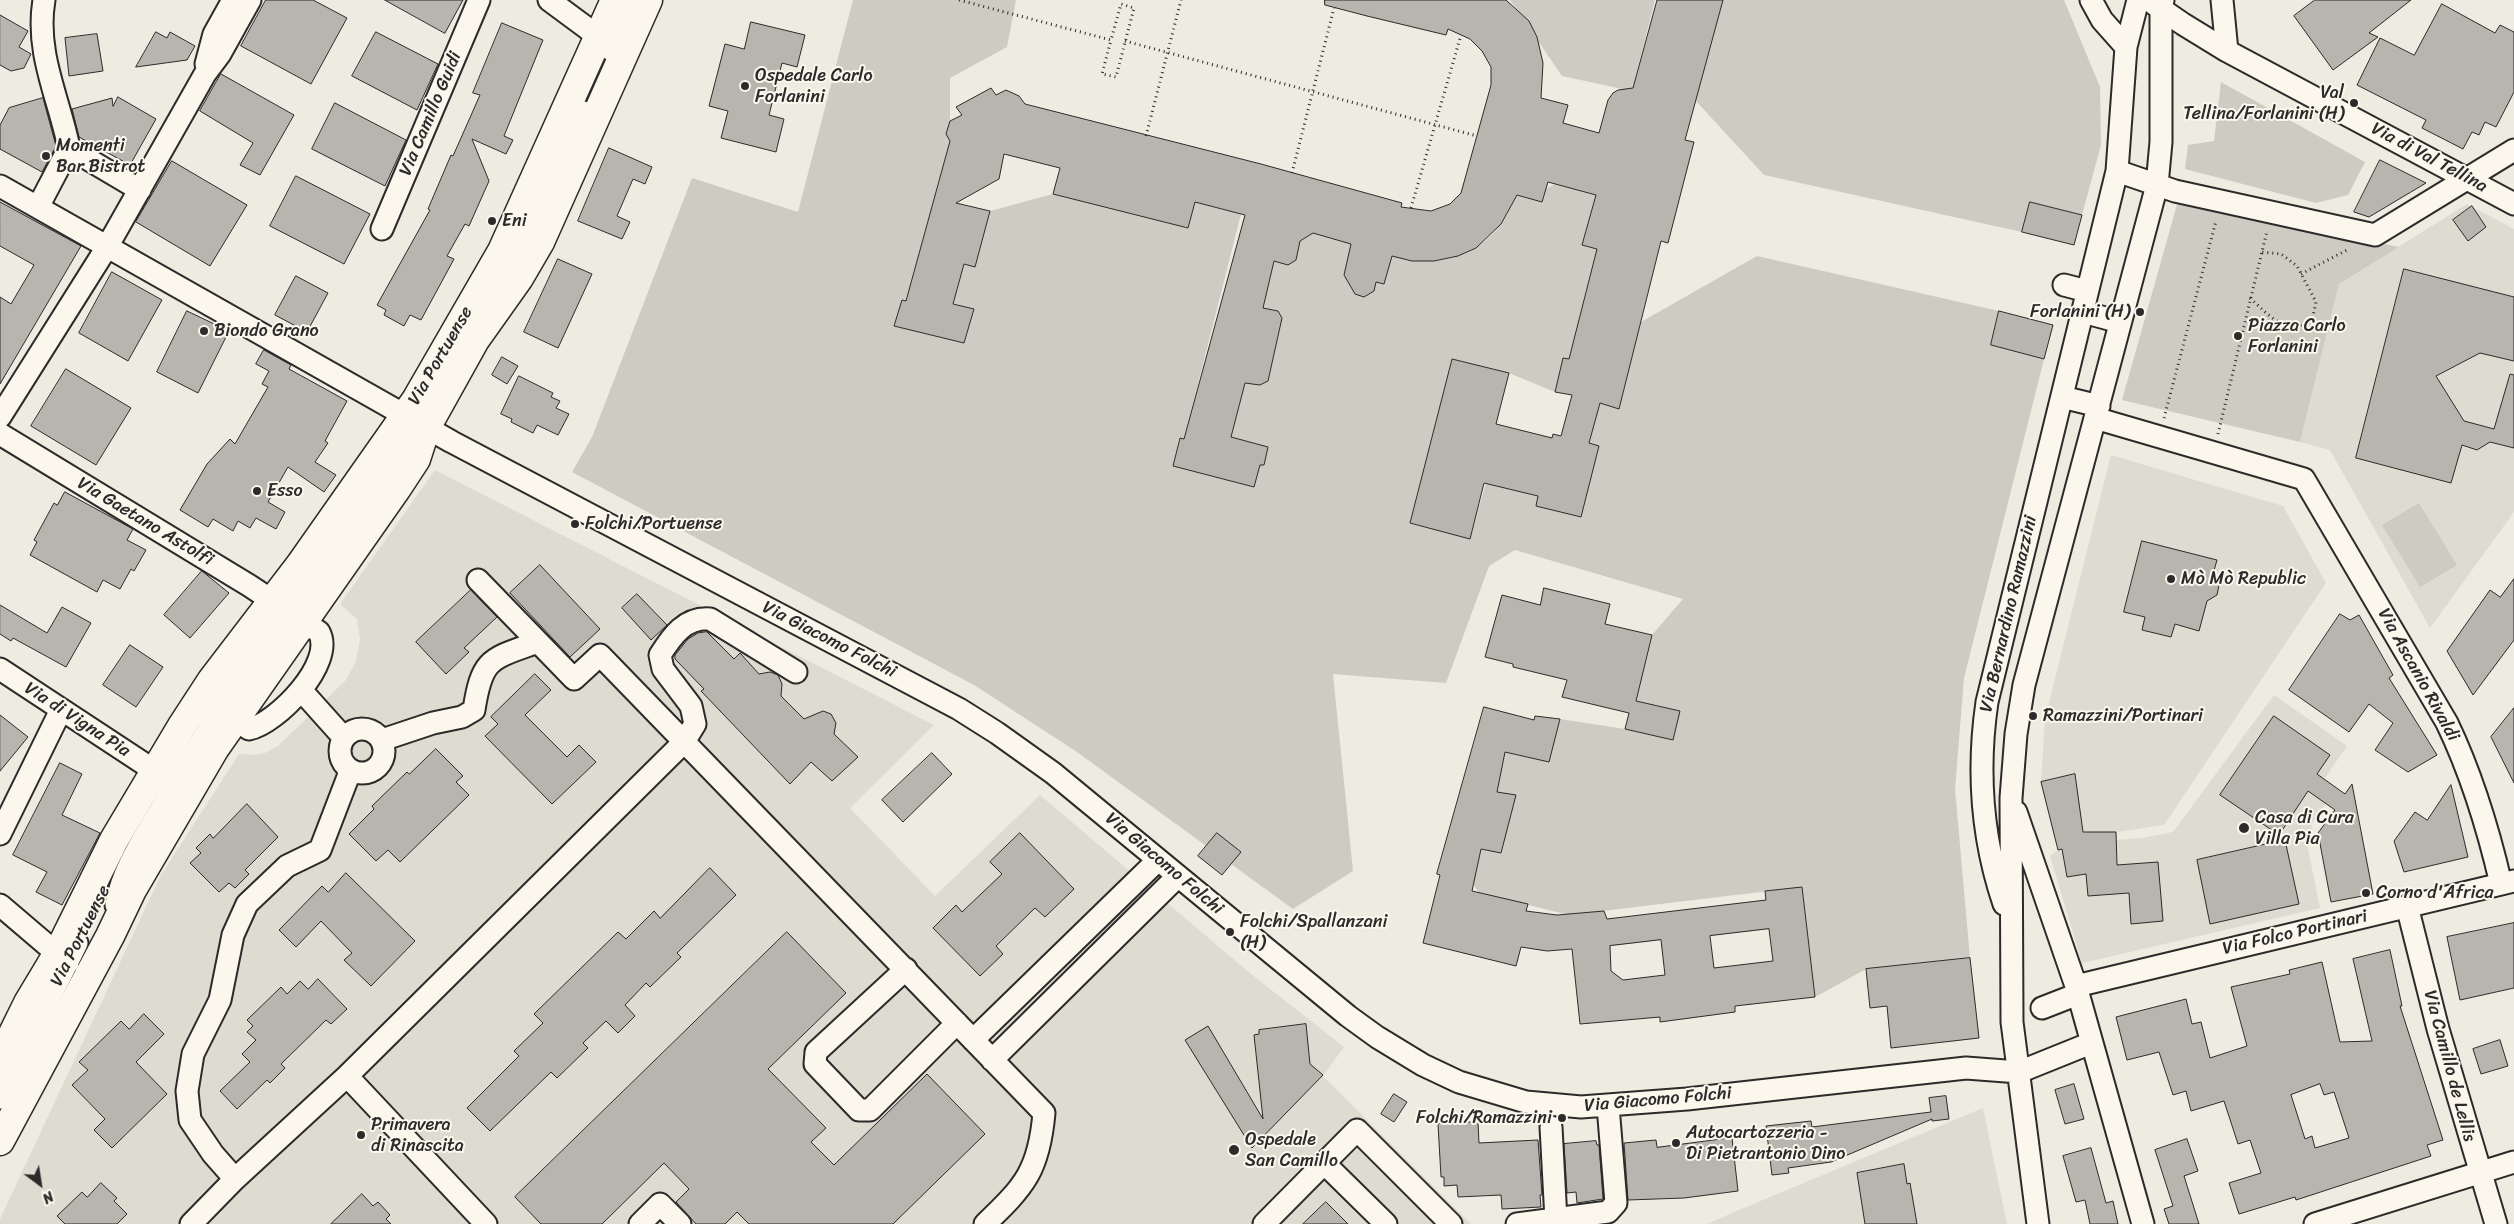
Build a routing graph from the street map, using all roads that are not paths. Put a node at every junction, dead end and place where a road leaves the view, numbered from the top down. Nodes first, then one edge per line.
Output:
1 (44, 0) edge
2 (232, 0) edge
3 (250, 0) edge
4 (480, 0) edge
5 (549, 0) edge
6 (615, 0) edge
7 (632, 0) edge
8 (648, 0) edge
9 (2091, 0) edge
10 (2138, 0) edge
11 (2222, 0) edge
12 (2158, 3) edge
13 (599, 37) junction
14 (2126, 47) junction
15 (2227, 50) junction
16 (205, 74) junction
17 (69, 148) junction
18 (2514, 150) edge
19 (2117, 171) junction
20 (2468, 180) junction
21 (2157, 185) junction
22 (0, 186) edge
23 (140, 190) junction
24 (2514, 204) edge
25 (38, 208) junction
26 (382, 229) dead end
27 (107, 247) junction
28 (2064, 285) dead end
29 (2087, 291) junction
30 (2082, 312) junction
31 (2120, 322) junction
32 (475, 340) junction
33 (2062, 396) junction
34 (2097, 412) junction
35 (0, 417) edge
36 (416, 422) junction
37 (0, 434) edge
38 (478, 580) dead end
39 (289, 611) junction
40 (538, 642) junction
41 (0, 669) edge
42 (796, 672) dead end
43 (212, 680) junction
44 (301, 690) junction
45 (227, 715) junction
46 (57, 718) dead end
47 (344, 738) junction
48 (382, 740) junction
49 (684, 742) junction
50 (349, 769) junction
51 (155, 771) junction
52 (2011, 798) junction
53 (0, 834) edge
54 (1158, 860) junction
55 (1178, 876) junction
56 (2508, 883) edge
57 (2407, 906) junction
58 (2, 911) edge
59 (2010, 921) junction
60 (63, 957) junction
61 (906, 969) junction
62 (2077, 990) junction
63 (2042, 1008) dead end
64 (957, 1023) junction
65 (56, 1038) junction
66 (973, 1040) junction
67 (2091, 1043) junction
68 (0, 1060) edge
69 (992, 1060) junction
70 (2019, 1072) junction
71 (347, 1076) junction
72 (0, 1098) edge
73 (1608, 1106) junction
74 (1551, 1127) dead end
75 (0, 1140) edge
76 (2514, 1162) edge
77 (1325, 1164) junction
78 (2479, 1172) junction
79 (235, 1179) junction
80 (1556, 1220) junction
81 (192, 1224) edge
82 (486, 1224) edge
83 (640, 1224) edge
84 (680, 1224) edge
85 (985, 1224) edge
86 (1264, 1224) edge
87 (1386, 1224) edge
88 (1451, 1224) edge
89 (1517, 1224) edge
90 (2038, 1224) edge
91 (2143, 1224) edge
92 (2315, 1224) edge
93 (2496, 1224) edge

1 - 17 street
2 - 16 street
3 - 16 street
4 - 26 street, Via Camillo Guidi
5 - 13 street
6 - 13 main road, Via Portuense
7 - 32 street, Via Portuense
8 - 32 main road, Via Portuense
9 - 14 street
10 - 14 street, Via Bernardino Ramazzini
11 - 15 street
12 - 15 street, Via di Val Tellina
12 - 21 street, Via Bernardino Ramazzini
13 - 36 main road, Via Portuense
14 - 19 street, Via Bernardino Ramazzini
15 - 20 street, Via di Val Tellina
16 - 23 street
17 - 23 street
17 - 25 street
18 - 20 street
19 - 21 street
19 - 29 street, Via Bernardino Ramazzini
20 - 21 street
20 - 24 street, Via di Val Tellina
21 - 31 street, Via Bernardino Ramazzini
22 - 25 street, Via Giacomo Folchi
23 - 27 street
25 - 27 street, Via Giacomo Folchi
27 - 35 street
27 - 36 street, Via Giacomo Folchi
28 - 29 street
29 - 30 street, Via Bernardino Ramazzini
30 - 31 street
30 - 33 street, Via Bernardino Ramazzini
31 - 34 street, Via Bernardino Ramazzini
32 - 36 main road, Via Portuense
33 - 34 street
33 - 59 street, Via Bernardino Ramazzini
34 - 52 street, Via Bernardino Ramazzini
34 - 56 street, Via Ascanio Rivaldi
36 - 39 main road, Via Portuense
36 - 39 main road, Via Portuense
36 - 54 street, Via Giacomo Folchi
37 - 39 street, Via Gaetano Astolfi
38 - 40 street
39 - 43 main road, Via Portuense
39 - 44 street
39 - 45 main road, Via Portuense
40 - 48 street
40 - 49 street
41 - 51 street, Via di Vigna Pia
42 - 49 street
43 - 45 street
43 - 51 main road, Via Portuense
44 - 45 street
44 - 47 street
45 - 65 main road, Via Portuense
46 - 53 street
47 - 48 street
47 - 50 street
48 - 50 street
49 - 61 street
49 - 71 street
50 - 79 street
51 - 60 main road, Via Portuense
52 - 59 street, Via Bernardino Ramazzini
52 - 62 street, Via Bernardino Ramazzini
54 - 55 street, Via Giacomo Folchi
54 - 66 street
55 - 69 street
55 - 73 street, Via Giacomo Folchi
56 - 57 street, Via Folco Portinari
57 - 62 street, Via Folco Portinari
57 - 78 street, Via Camillo de Lellis
58 - 60 street
59 - 70 street, Via Bernardino Ramazzini
60 - 65 street
60 - 68 main road, Via Portuense
60 - 72 street, Via Portuense
61 - 64 street
61 - 64 street
62 - 63 street, Via Folco Portinari
62 - 67 street, Via Bernardino Ramazzini
64 - 66 street
65 - 75 main road, Via Portuense
66 - 69 street
67 - 70 street
67 - 91 street, Via Bernardino Ramazzini
69 - 85 street
70 - 73 street, Via Giacomo Folchi
70 - 90 street, Via Bernardino Ramazzini
71 - 79 street
71 - 82 street
73 - 80 street
74 - 80 street
76 - 78 street
77 - 86 street
77 - 87 street
77 - 88 street
78 - 92 street
78 - 93 street, Via Camillo de Lellis
79 - 81 street
80 - 89 street
83 - 84 street

